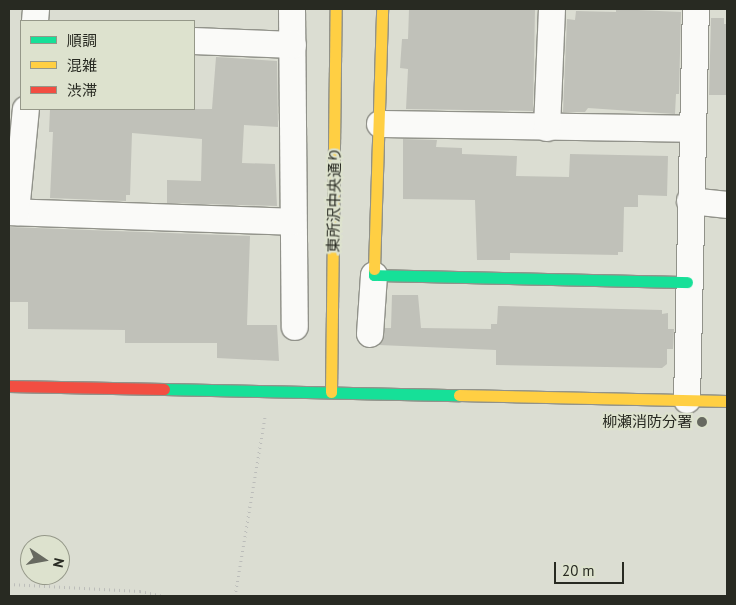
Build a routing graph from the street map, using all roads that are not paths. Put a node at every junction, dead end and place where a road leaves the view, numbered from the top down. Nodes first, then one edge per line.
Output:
1 (292, 9) edge
2 (336, 9) edge
3 (382, 9) edge
4 (552, 9) edge
5 (696, 9) edge
6 (195, 41) edge
7 (293, 44) junction
8 (26, 110) edge
9 (380, 124) junction
10 (547, 128) junction
11 (692, 129) junction
12 (690, 201) junction
13 (727, 205) edge
14 (12, 212) edge
15 (293, 222) junction
16 (374, 275) junction
17 (687, 282) junction
18 (295, 327) dead end
19 (370, 334) dead end
20 (9, 386) edge
21 (331, 392) junction
22 (687, 400) junction
23 (727, 401) edge

1 - 7 street
2 - 21 street, 東所沢中央通り
3 - 9 street
4 - 10 street
5 - 11 street
6 - 7 street
7 - 15 street
8 - 14 street
9 - 10 street
9 - 16 street
10 - 11 street
11 - 12 street
12 - 13 street
12 - 17 street
14 - 15 street
15 - 18 street
16 - 17 street
16 - 19 street
17 - 22 street
20 - 21 street
21 - 22 street
22 - 23 street

